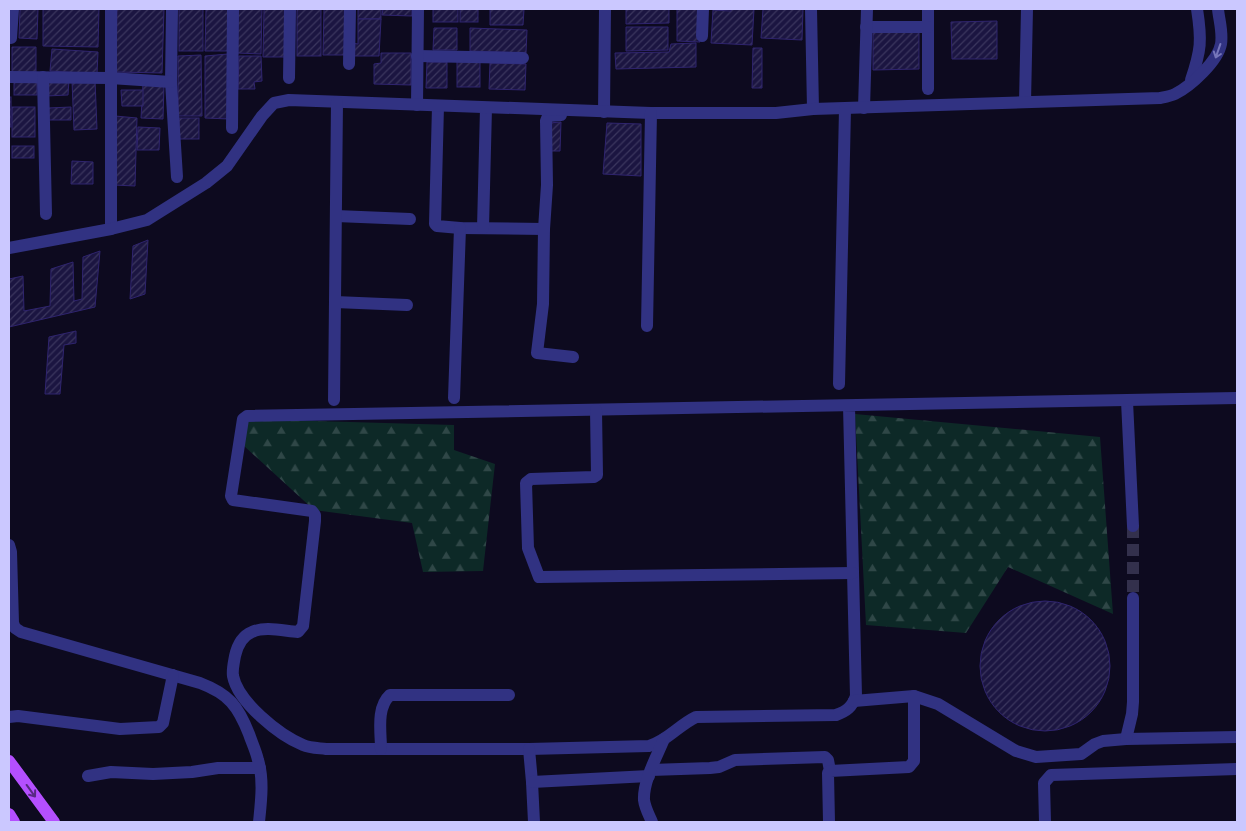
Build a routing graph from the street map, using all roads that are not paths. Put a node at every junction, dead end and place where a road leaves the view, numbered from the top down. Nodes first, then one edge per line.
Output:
1 (13, 9) edge
2 (111, 9) edge
3 (172, 9) edge
4 (233, 9) edge
5 (290, 9) edge
6 (350, 9) edge
7 (418, 9) edge
8 (605, 9) edge
9 (703, 9) edge
10 (811, 9) edge
11 (867, 9) edge
12 (928, 9) edge
13 (1027, 9) edge
14 (1197, 9) edge
15 (1218, 9) edge
16 (866, 27) junction
17 (928, 27) junction
18 (702, 36) dead end
19 (11, 38) dead end
20 (418, 56) junction
21 (523, 58) dead end
22 (349, 64) dead end
23 (9, 77) edge
24 (43, 77) junction
25 (110, 78) junction
26 (289, 78) dead end
27 (171, 82) junction
28 (1191, 83) junction
29 (928, 89) dead end
30 (337, 102) junction
31 (1025, 102) junction
32 (417, 105) junction
33 (438, 106) junction
34 (486, 108) junction
35 (864, 108) junction
36 (813, 109) junction
37 (845, 109) junction
38 (651, 113) junction
39 (603, 114) junction
40 (232, 128) dead end
41 (177, 177) dead end
42 (46, 214) dead end
43 (336, 216) junction
44 (410, 219) dead end
45 (460, 228) junction
46 (482, 228) junction
47 (111, 229) junction
48 (544, 229) junction
49 (9, 248) edge
50 (335, 302) junction
51 (407, 305) dead end
52 (647, 326) dead end
53 (574, 356) dead end
54 (839, 384) dead end
55 (454, 398) dead end
56 (1237, 398) edge
57 (334, 400) dead end
58 (1128, 401) junction
59 (849, 406) junction
60 (596, 410) junction
61 (1133, 526) tunnel mouth
62 (9, 545) edge
63 (853, 573) junction
64 (1133, 598) tunnel mouth
65 (173, 675) junction
66 (509, 696) dead end
67 (914, 696) junction
68 (854, 701) junction
69 (9, 717) edge
70 (1237, 737) edge
71 (664, 739) junction
72 (1126, 739) junction
73 (381, 749) junction
74 (529, 749) junction
75 (9, 761) edge
76 (260, 768) junction
77 (1237, 768) edge
78 (830, 770) junction
79 (650, 773) junction
80 (88, 776) dead end
81 (532, 782) junction
82 (9, 814) edge
83 (14, 822) edge
84 (54, 822) edge
85 (260, 822) edge
86 (534, 822) edge
87 (652, 822) edge
88 (829, 822) edge
89 (1045, 822) edge

1 - 19 street
2 - 25 street
3 - 27 street
4 - 40 street
5 - 26 street
6 - 22 street
7 - 20 street
8 - 39 street
9 - 18 street
10 - 36 street
11 - 16 street
12 - 17 street
13 - 31 street
14 - 28 street
15 -> 28 street
16 - 17 street
16 - 35 street
17 - 29 street
20 - 21 street
20 - 32 street
23 - 24 street
24 - 25 street
24 - 42 street
25 - 27 street
25 - 47 street
27 - 41 street
28 - 31 street
30 - 32 street
30 - 43 street
30 - 47 street
31 - 35 street
32 - 33 street
33 - 34 street
33 - 45 street
34 - 39 street
34 - 46 street
35 - 37 street
36 - 37 street
36 - 38 street
37 - 54 street
38 - 39 street
38 - 52 street
39 - 48 street
43 - 44 street
43 - 50 street
45 - 46 street
45 - 55 street
46 - 48 street
47 - 49 street
48 - 53 street
50 - 51 street
50 - 57 street
56 - 58 street
58 - 59 street
58 - 61 street
59 - 60 street
59 - 63 street
60 - 63 street
60 - 73 street
62 - 65 street
63 - 68 street
64 - 72 street
65 - 69 street
65 - 76 street
66 - 73 street
67 - 68 street
67 - 72 street
67 - 78 street
68 - 71 street
70 - 72 street
71 - 74 street
71 - 79 street
73 - 74 street
74 - 81 street
75 -> 84 main road
76 - 80 street
76 - 85 street
77 - 89 street
78 - 79 street
78 - 88 street
79 - 81 street
79 - 87 street
81 - 86 street
82 - 83 main road

